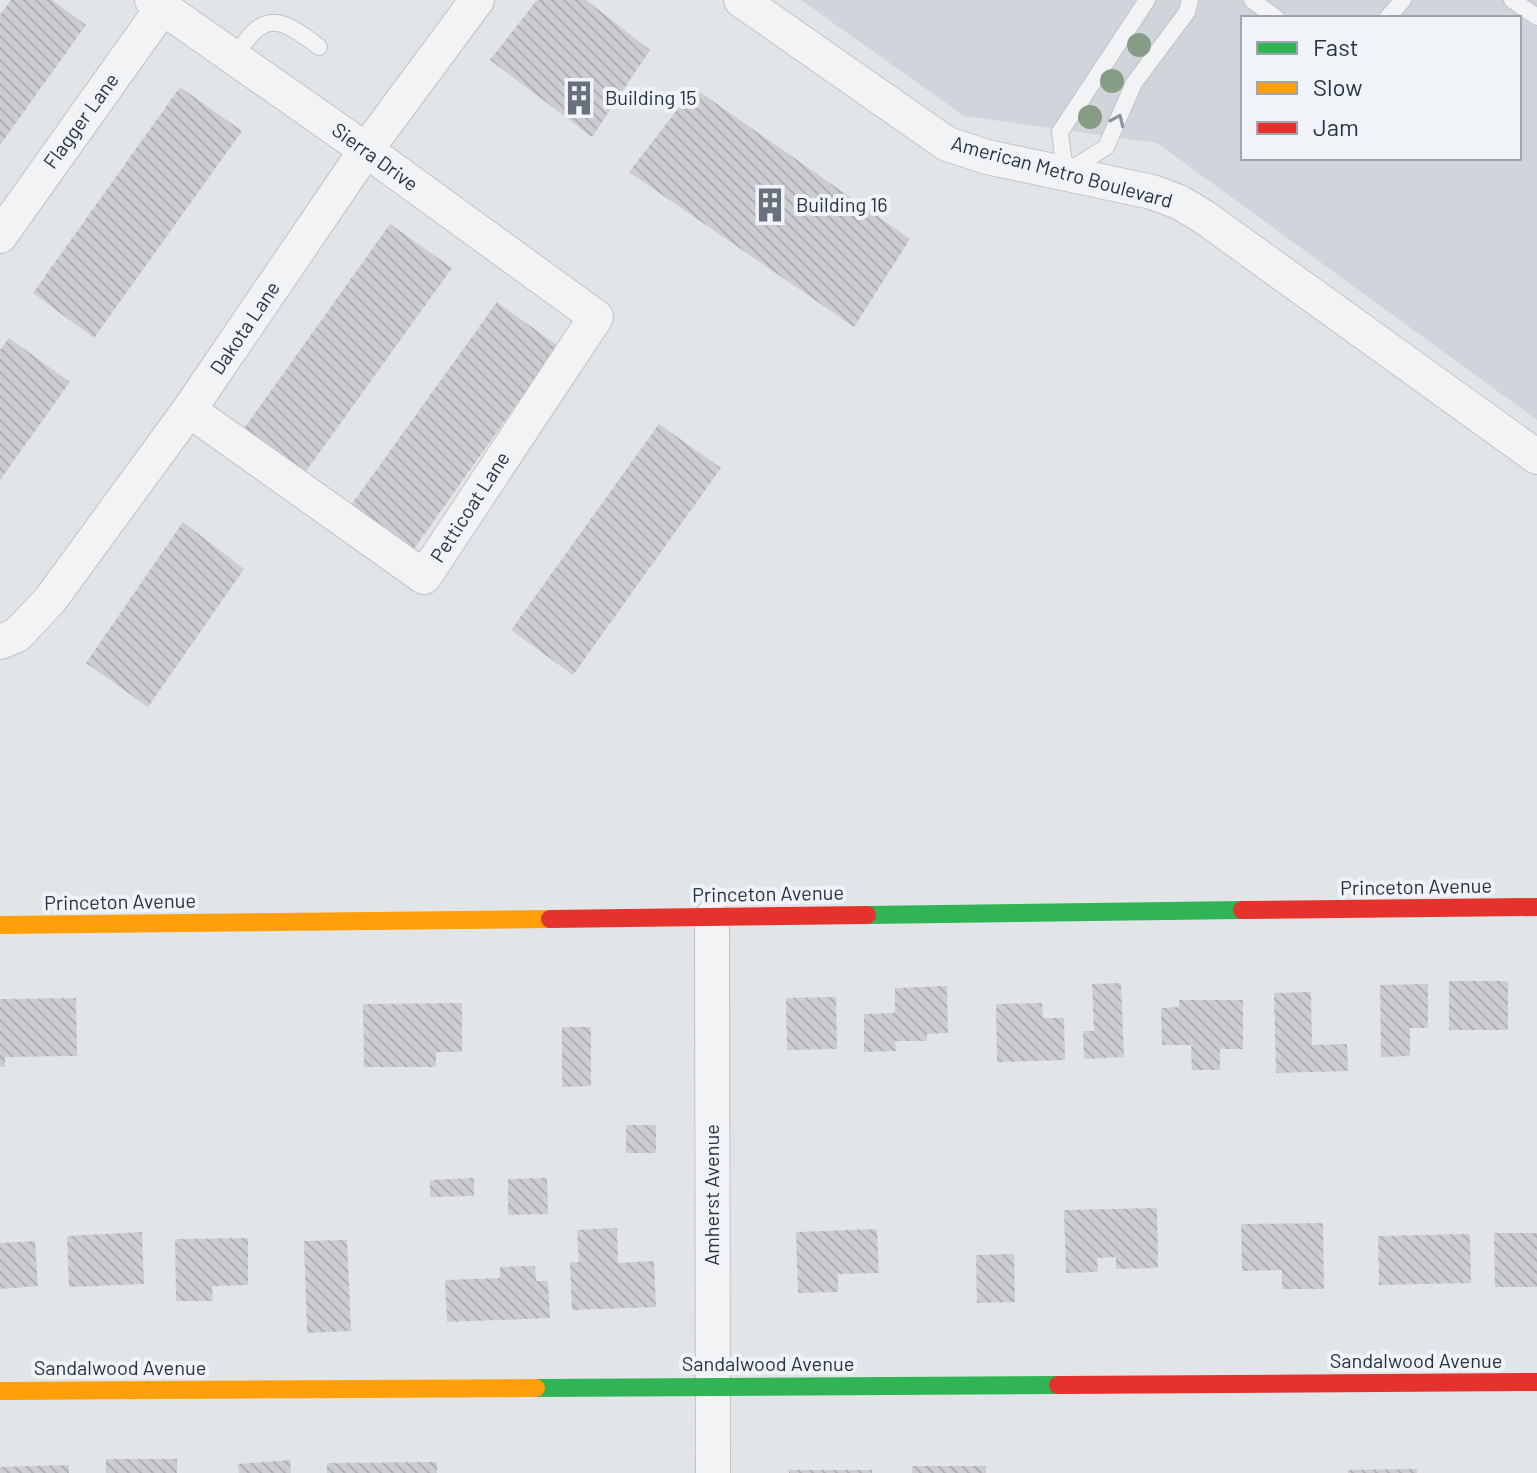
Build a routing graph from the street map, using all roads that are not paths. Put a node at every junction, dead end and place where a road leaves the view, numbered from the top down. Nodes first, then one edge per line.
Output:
1 (477, 0) edge
2 (741, 0) edge
3 (1147, 0) edge
4 (1190, 0) edge
5 (1252, 0) edge
6 (1403, 0) edge
7 (1512, 0) edge
8 (157, 4) edge
9 (1273, 16) edge
10 (1389, 16) edge
11 (1537, 17) edge
12 (319, 47) dead end
13 (235, 58) junction
14 (366, 150) junction
15 (1065, 173) junction
16 (0, 236) edge
17 (596, 317) joint
18 (189, 410) junction
19 (1537, 457) edge
20 (0, 642) edge
21 (1537, 907) edge
22 (712, 917) junction
23 (0, 925) edge
24 (1537, 1382) edge
25 (713, 1387) junction
26 (0, 1391) edge
27 (713, 1473) edge

1 - 14 street, Dakota Lane
2 - 15 street, American Metro Boulevard
3 - 15 lane
15 -> 4 lane
5 - 9 lane
6 - 10 lane
7 - 11 lane
8 - 13 street, Sierra Drive
8 - 16 street, Flagger Lane
12 - 13 lane
13 - 14 street, Sierra Drive
14 - 17 street, Sierra Drive
14 - 18 street, Dakota Lane
15 - 19 street, American Metro Boulevard
17 - 18 street, Petticoat Lane
18 - 20 street, Dakota Lane
21 - 22 street, Princeton Avenue
22 - 23 street, Princeton Avenue
22 - 25 street, Amherst Avenue
24 - 25 street, Sandalwood Avenue
25 - 26 street, Sandalwood Avenue
25 - 27 street, Amherst Avenue

